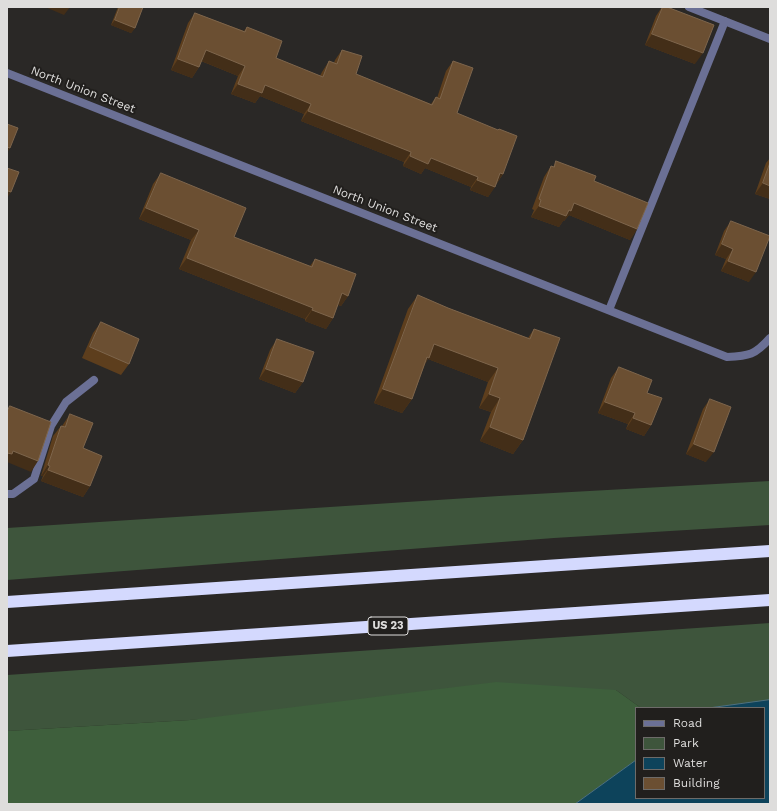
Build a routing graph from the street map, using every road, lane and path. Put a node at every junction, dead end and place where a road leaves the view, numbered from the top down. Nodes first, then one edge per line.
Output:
1 (689, 7) edge
2 (726, 21) junction
3 (770, 39) edge
4 (7, 73) edge
5 (609, 310) junction
6 (770, 338) edge
7 (94, 380) dead end
8 (7, 494) edge
9 (770, 551) edge
10 (770, 600) edge
11 (7, 602) edge
12 (7, 651) edge

1 - 2 street
2 - 3 street
2 - 5 street
4 - 5 street, North Union Street
5 - 6 street, North Union Street
7 - 8 street
9 - 11 highway
10 - 12 highway, US 23

